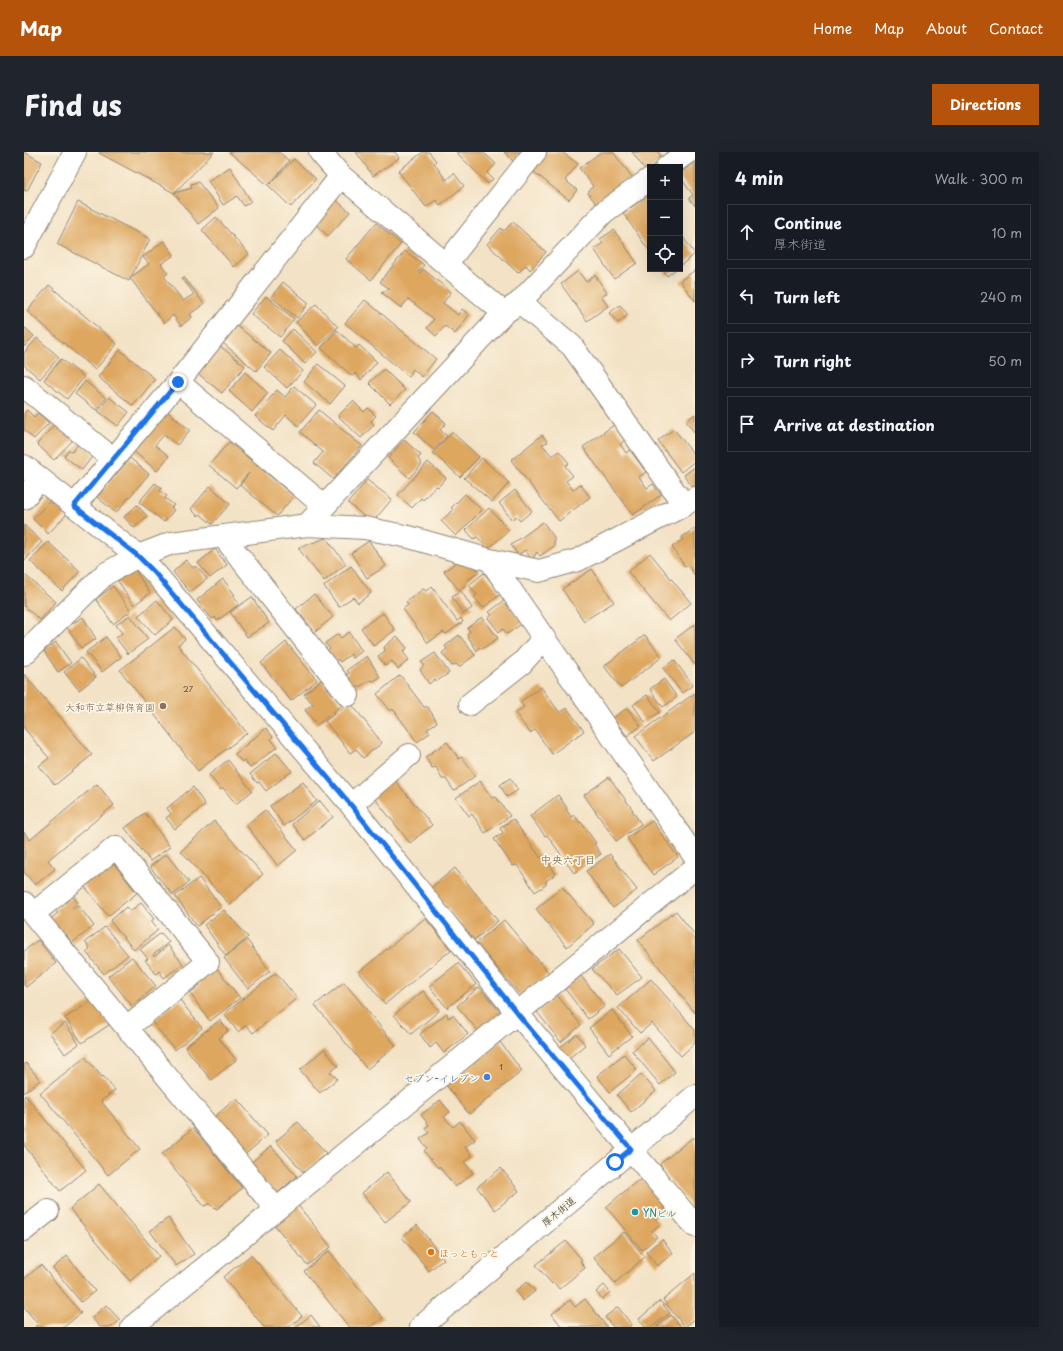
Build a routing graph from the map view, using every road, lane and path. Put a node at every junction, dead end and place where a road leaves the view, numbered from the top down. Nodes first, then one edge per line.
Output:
1 (75, 152) edge
2 (320, 152) edge
3 (535, 152) edge
4 (688, 152) edge
5 (671, 164) edge
6 (341, 176) junction
7 (647, 181) edge
8 (24, 247) edge
9 (446, 264) junction
10 (512, 308) junction
11 (178, 382) junction
12 (24, 386) edge
13 (114, 459) junction
14 (32, 472) edge
15 (24, 498) edge
16 (690, 501) edge
17 (74, 506) junction
18 (324, 506) junction
19 (307, 525) junction
20 (223, 536) junction
21 (138, 556) junction
22 (490, 560) junction
23 (544, 638) junction
24 (24, 654) edge
25 (348, 695) dead end
26 (470, 704) dead end
27 (409, 755) dead end
28 (351, 805) junction
29 (695, 857) edge
30 (695, 868) edge
31 (28, 909) edge
32 (517, 1013) junction
33 (127, 1028) junction
34 (695, 1096) edge
35 (631, 1149) junction
36 (276, 1209) junction
37 (48, 1211) dead end
38 (695, 1226) edge
39 (24, 1230) edge
40 (132, 1327) edge
41 (421, 1327) edge

1 - 8 street
2 - 6 street
3 - 9 street
4 - 5 street
6 - 9 street
6 - 11 street
7 - 10 street
9 - 10 street
10 - 16 street
10 - 18 street
11 - 13 street
11 - 18 street
12 - 13 street
13 - 17 street
14 - 15 street
14 - 17 street
16 - 22 street
17 - 21 street
18 - 19 street
19 - 20 street
19 - 22 street
20 - 21 street
20 - 25 street
21 - 24 street
21 - 28 street
22 - 23 street
23 - 26 street
23 - 29 street
27 - 28 street
28 - 32 street
30 - 32 street
31 - 33 street
31 - 33 street
32 - 35 street
32 - 36 street
33 - 36 street
34 - 35 street, 厚木街道
35 - 38 street
35 - 41 street, 厚木街道
36 - 40 street
37 - 39 street

